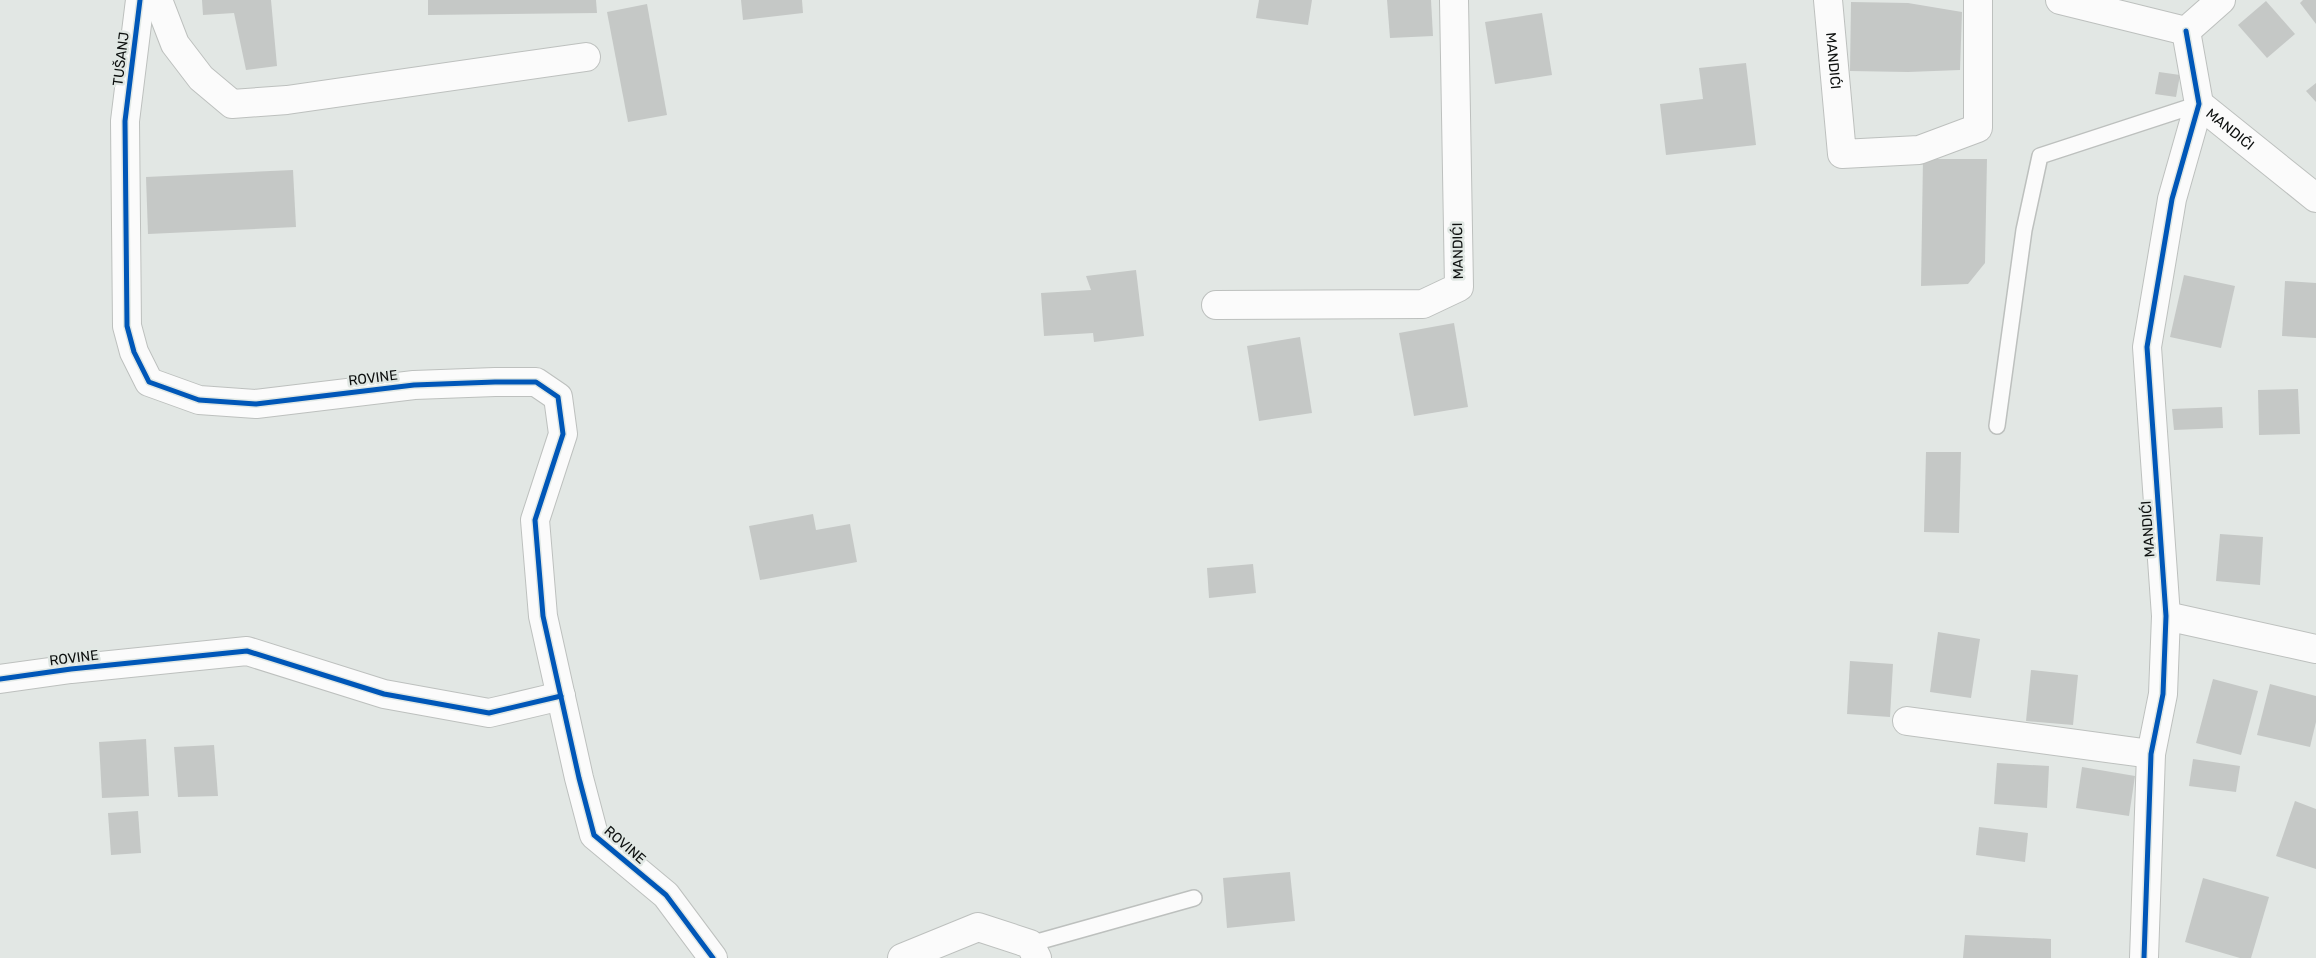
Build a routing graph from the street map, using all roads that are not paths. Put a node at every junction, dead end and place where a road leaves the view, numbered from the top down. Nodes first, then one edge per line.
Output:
1 (140, 0) edge
2 (158, 0) edge
3 (1454, 0) edge
4 (1828, 0) edge
5 (1978, 0) edge
6 (2060, 0) edge
7 (2221, 0) edge
8 (2186, 31) junction
9 (586, 57) dead end
10 (2199, 104) junction
11 (125, 121) joint
12 (2316, 198) edge
13 (1216, 305) dead end
14 (1997, 426) dead end
15 (2166, 616) junction
16 (2316, 649) edge
17 (0, 680) edge
18 (561, 696) junction
19 (1906, 721) dead end
20 (2151, 754) junction
21 (1194, 898) dead end
22 (1033, 951) edge
23 (713, 958) edge
24 (902, 958) edge
25 (2144, 958) edge

1 - 11 street, TUŠANJ
2 - 9 street
3 - 13 street, MANDIĆI
4 - 5 street, MANDIĆI
6 - 8 street
7 - 8 street
8 - 10 street
10 - 12 street, MANDIĆI
10 - 14 lane
10 - 15 street, MANDIĆI
11 - 18 street, ROVINE
15 - 16 street
15 - 20 street, MANDIĆI
17 - 18 street, ROVINE
18 - 23 street, ROVINE
19 - 20 street
20 - 25 street, MANDIĆI
21 - 22 lane
22 - 24 street

